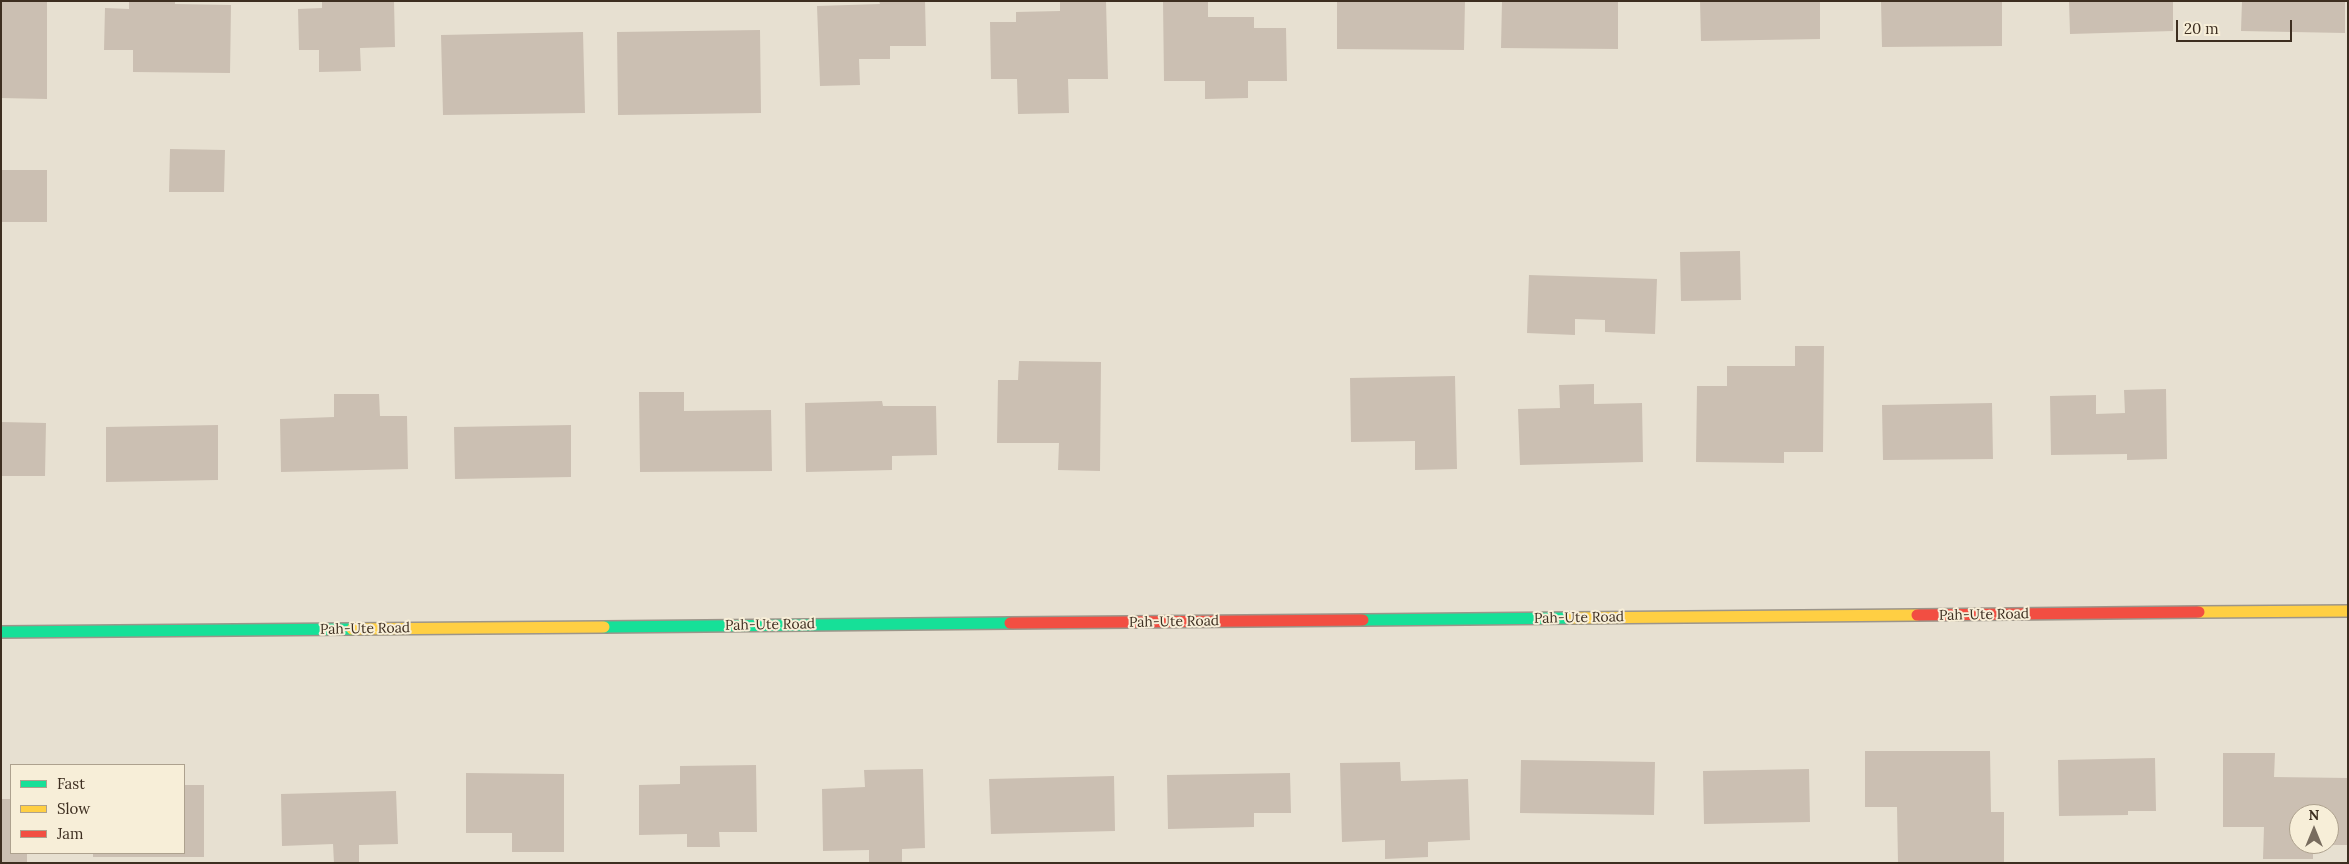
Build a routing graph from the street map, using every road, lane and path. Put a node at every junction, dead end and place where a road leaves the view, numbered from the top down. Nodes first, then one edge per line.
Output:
1 (2348, 611) edge
2 (1, 632) edge

1 - 2 street, Pah-Ute Road

